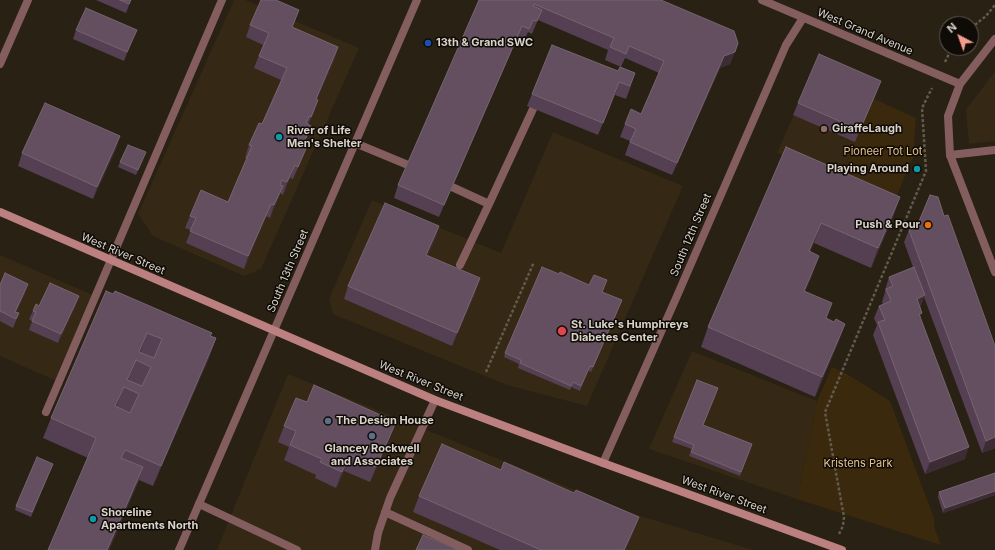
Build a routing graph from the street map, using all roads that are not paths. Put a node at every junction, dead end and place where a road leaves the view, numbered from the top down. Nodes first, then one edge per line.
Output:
1 (28, 0) edge
2 (222, 0) edge
3 (417, 0) edge
4 (762, 0) edge
5 (803, 18) junction
6 (995, 39) edge
7 (0, 64) edge
8 (960, 84) junction
9 (533, 109) edge
10 (355, 143) junction
11 (995, 150) edge
12 (950, 156) junction
13 (408, 164) edge
14 (452, 187) edge
15 (489, 204) junction
16 (0, 212) edge
17 (111, 260) junction
18 (460, 266) dead end
19 (995, 272) edge
20 (274, 331) junction
21 (435, 400) junction
22 (46, 412) dead end
23 (603, 463) junction
24 (199, 504) junction
25 (385, 512) junction
26 (179, 550) edge
27 (297, 550) edge
28 (376, 550) edge
29 (468, 550) edge
30 (842, 550) edge

1 - 7 street
2 - 17 street
3 - 10 street, South 13th Street
4 - 5 street, West Grand Avenue
5 - 8 street, West Grand Avenue
5 - 23 street, South 12th Street
6 - 8 street
8 - 12 street
9 - 15 street
10 - 13 street
10 - 20 street, South 13th Street
11 - 12 street
12 - 19 street
14 - 15 street
15 - 18 street
16 - 17 main road, West River Street
17 - 20 main road, West River Street
17 - 22 street
20 - 21 main road, West River Street
20 - 24 street, South 13th Street
21 - 23 main road, West River Street
21 - 25 street
23 - 30 main road, West River Street
24 - 26 street, South 13th Street
24 - 27 street
25 - 28 street
25 - 29 street

